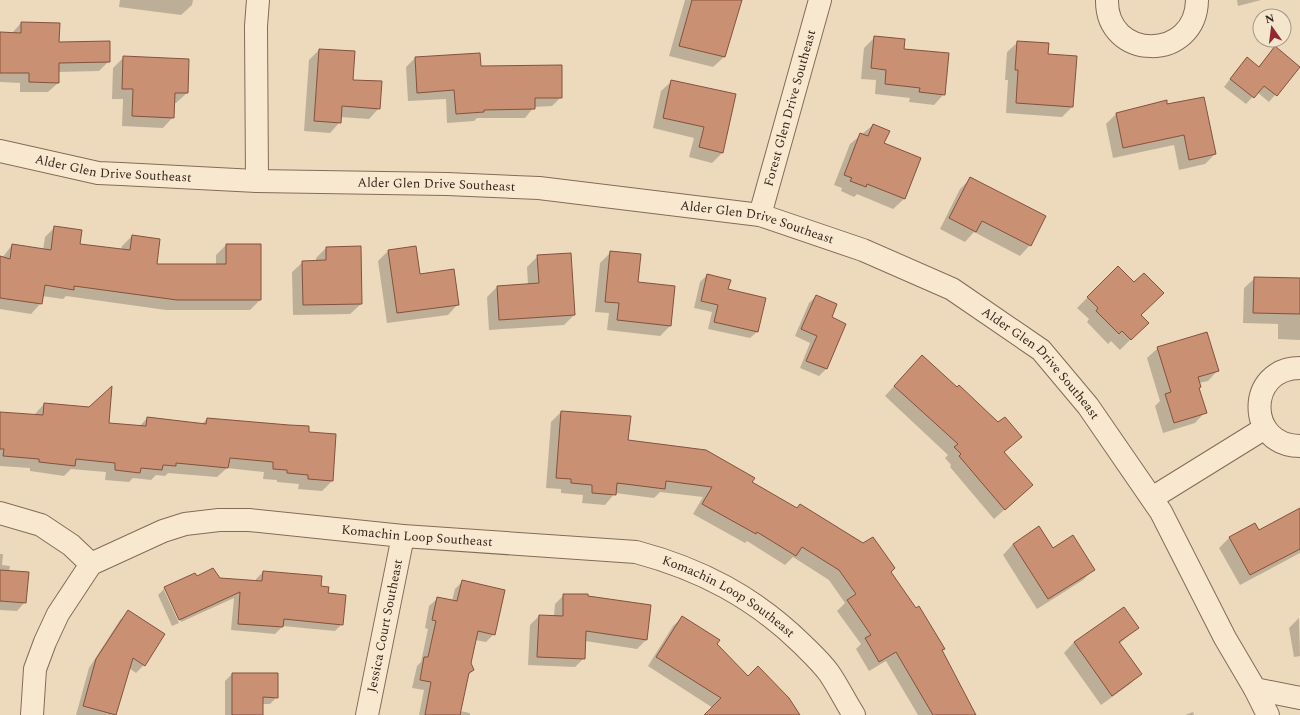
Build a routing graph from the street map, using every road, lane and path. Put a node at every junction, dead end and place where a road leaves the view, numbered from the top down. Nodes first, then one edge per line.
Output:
1 (258, 0) edge
2 (820, 0) edge
3 (1107, 0) edge
4 (1197, 0) edge
5 (0, 151) edge
6 (257, 181) junction
7 (760, 215) junction
8 (1300, 368) edge
9 (1265, 428) junction
10 (1300, 446) edge
11 (1152, 498) junction
12 (0, 513) edge
13 (403, 536) junction
14 (91, 564) junction
15 (1255, 689) junction
16 (1300, 698) edge
17 (32, 715) edge
18 (367, 715) edge
19 (854, 715) edge
20 (1268, 715) edge

1 - 6 street
2 - 7 street, Forest Glen Drive Southeast
3 - 4 street
5 - 6 street, Alder Glen Drive Southeast
6 - 7 street, Alder Glen Drive Southeast
7 - 11 street, Alder Glen Drive Southeast
8 - 9 street
9 - 10 street
9 - 11 street
11 - 15 street, Alder Glen Drive Southeast
12 - 14 street
13 - 14 street, Komachin Loop Southeast
13 - 18 street, Jessica Court Southeast
13 - 19 street, Komachin Loop Southeast
14 - 17 street
15 - 16 street
15 - 20 street, Alder Glen Drive Southeast

